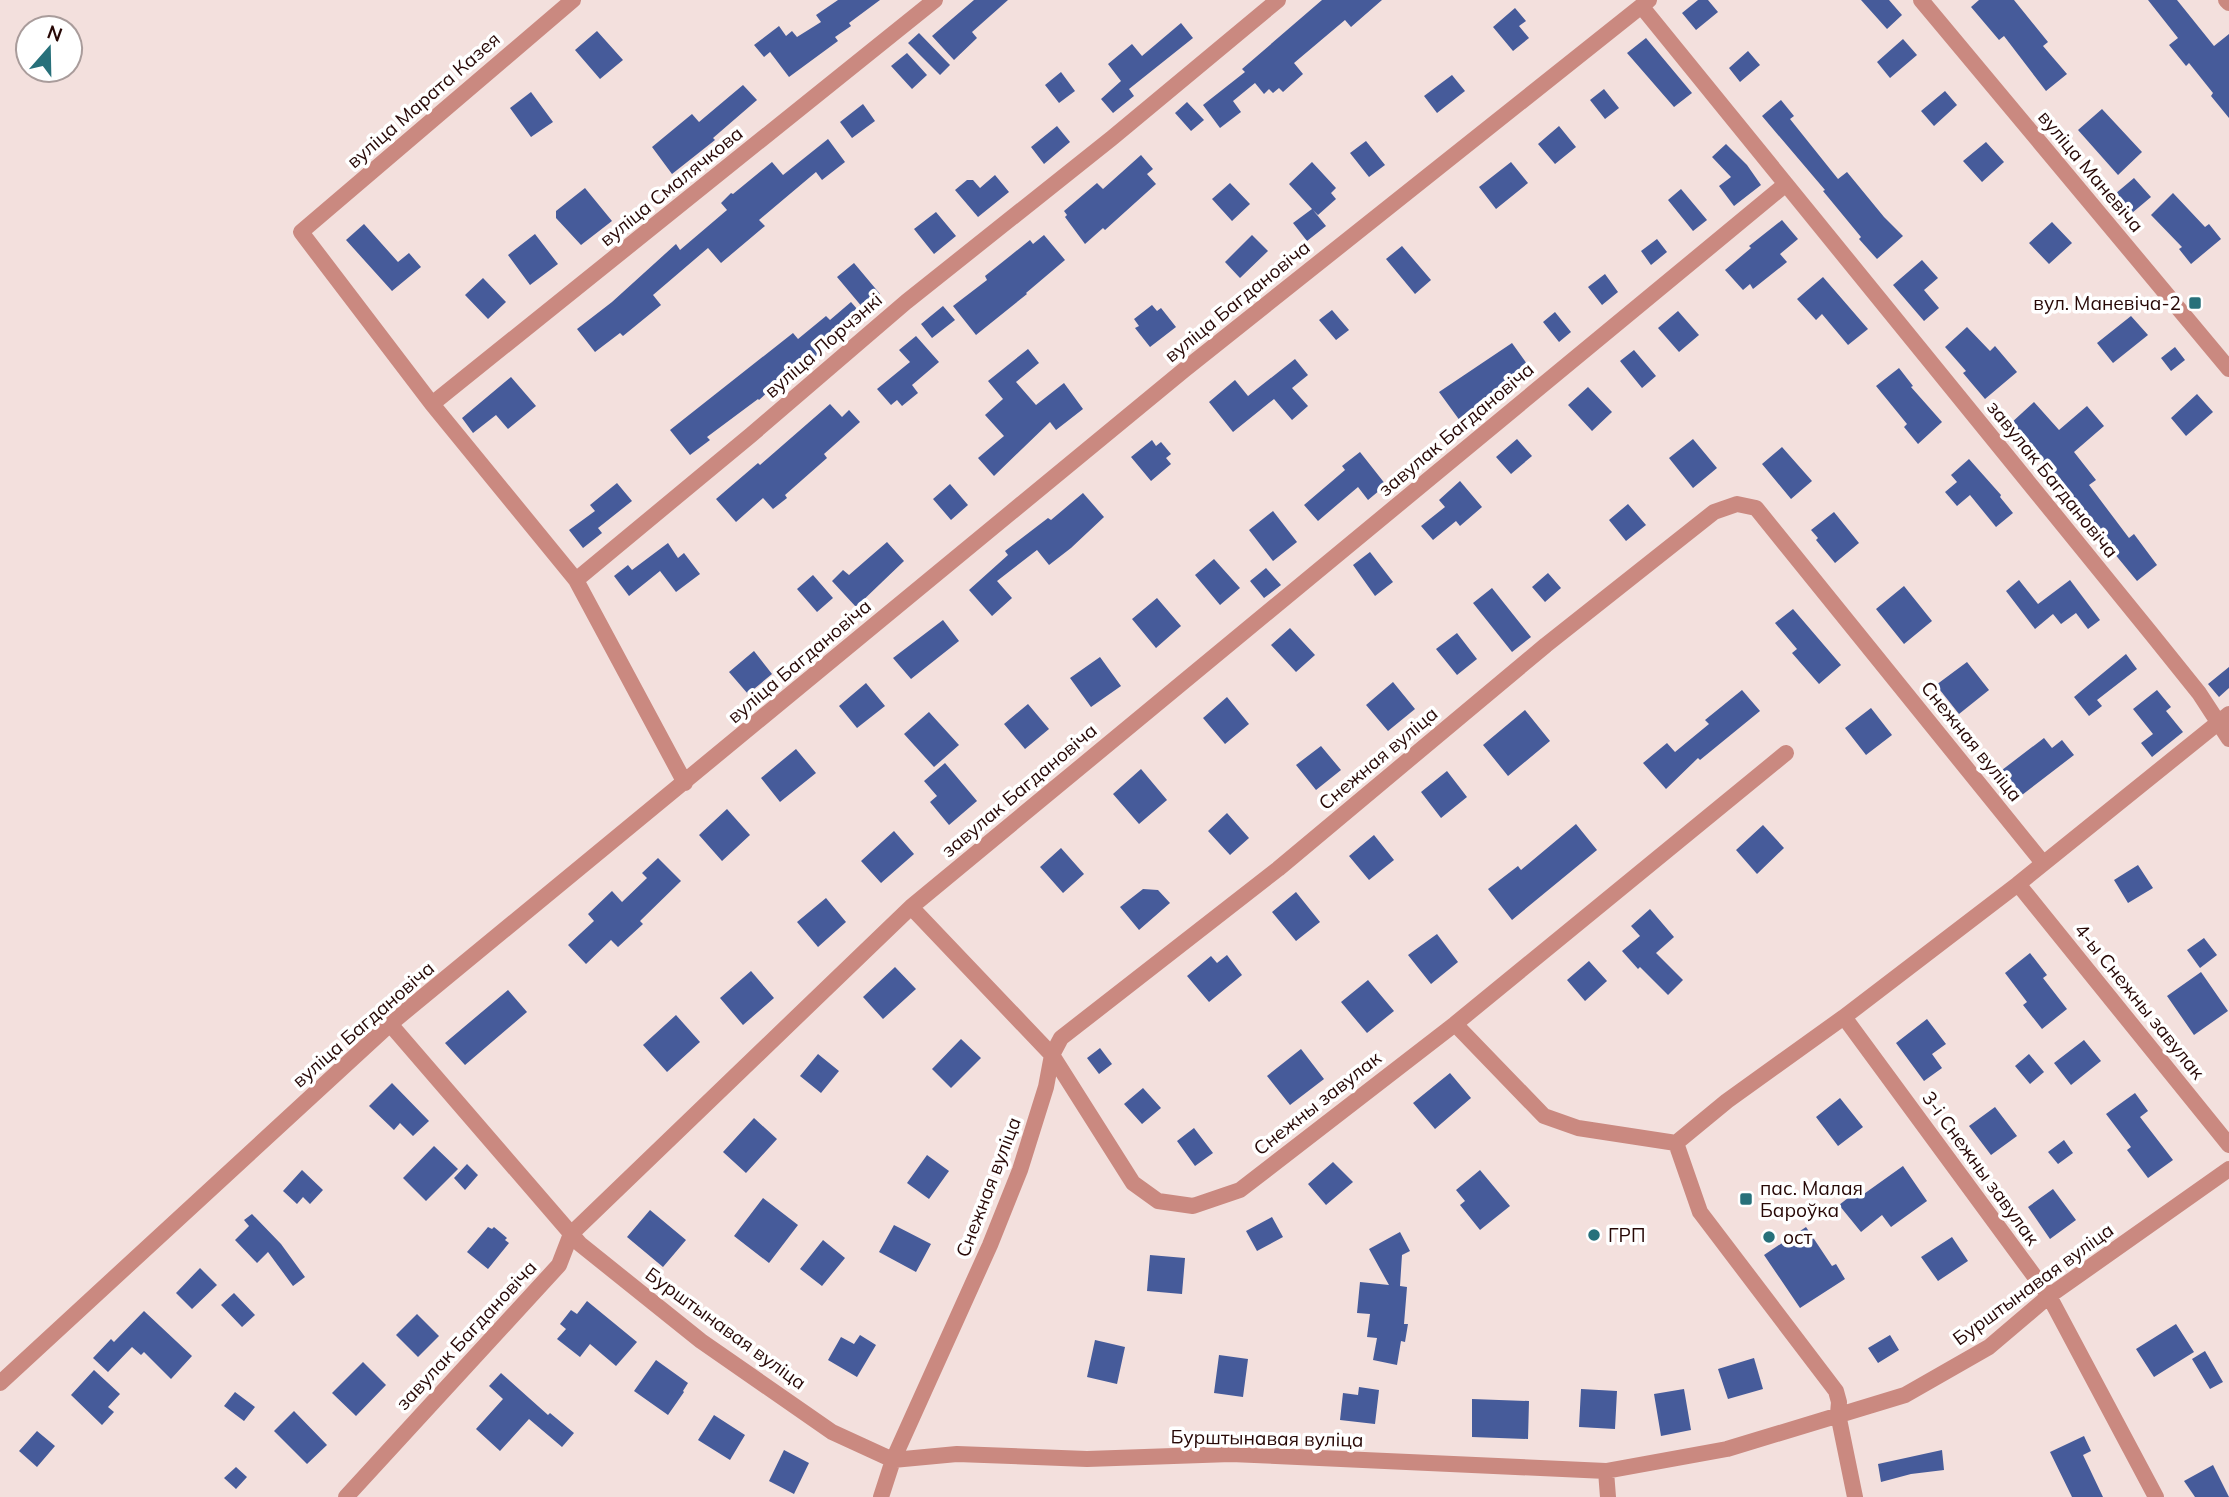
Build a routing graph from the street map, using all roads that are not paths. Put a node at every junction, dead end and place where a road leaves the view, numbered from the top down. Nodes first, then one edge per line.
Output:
1 (573, 0) edge
2 (935, 0) edge
3 (1278, 0) edge
4 (1921, 0) edge
5 (1645, 3) edge
6 (1786, 184) junction
7 (2229, 369) edge
8 (432, 404) junction
9 (576, 580) junction
10 (2224, 718) edge
11 (2229, 739) edge
12 (1786, 753) dead end
13 (685, 783) junction
14 (2043, 863) junction
15 (2018, 884) junction
16 (911, 907) junction
17 (1844, 1017) junction
18 (390, 1024) junction
19 (1455, 1024) junction
20 (1052, 1055) junction
21 (1676, 1143) junction
22 (2229, 1145) edge
23 (2229, 1169) edge
24 (571, 1234) junction
25 (2049, 1296) junction
26 (0, 1383) edge
27 (1838, 1415) junction
28 (893, 1460) junction
29 (1606, 1471) junction
30 (346, 1497) edge
31 (881, 1497) edge
32 (1608, 1497) edge
33 (1855, 1497) edge
34 (2156, 1497) edge

1 - 8 street, вуліца Марата Казея
2 - 8 street, вуліца Смалячкова
3 - 9 street, вуліца Лорчэнкі
4 - 7 street, вуліца Маневіча
5 - 6 street, завулак Багдановіча
5 - 13 street, вуліца Багдановіча
6 - 10 street, завулак Багдановіча
6 - 16 street, завулак Багдановіча
8 - 9 street
9 - 13 street
10 - 11 street, завулак Багдановіча
10 - 14 street
12 - 19 street, Снежны завулак
13 - 18 street, вуліца Багдановіча
14 - 15 street
14 - 20 street, Снежная вуліца
15 - 17 street
15 - 22 street, 4-ы Снежны завулак
16 - 20 street, Снежны завулак
16 - 24 street, завулак Багдановіча
17 - 21 street
17 - 25 street, 3-і Снежны завулак
18 - 24 street, Бурштынавая вуліца
18 - 26 street, вуліца Багдановіча
19 - 20 street, Снежны завулак
19 - 21 street
20 - 28 street, Снежная вуліца
21 - 27 street
23 - 25 street, Бурштынавая вуліца
24 - 28 street, Бурштынавая вуліца
24 - 30 street, завулак Багдановіча
25 - 27 street, Бурштынавая вуліца
25 - 34 street, 3-і Снежны завулак
27 - 29 street, Бурштынавая вуліца
27 - 33 street
28 - 29 street, Бурштынавая вуліца
28 - 31 street, Снежная вуліца
29 - 32 street

